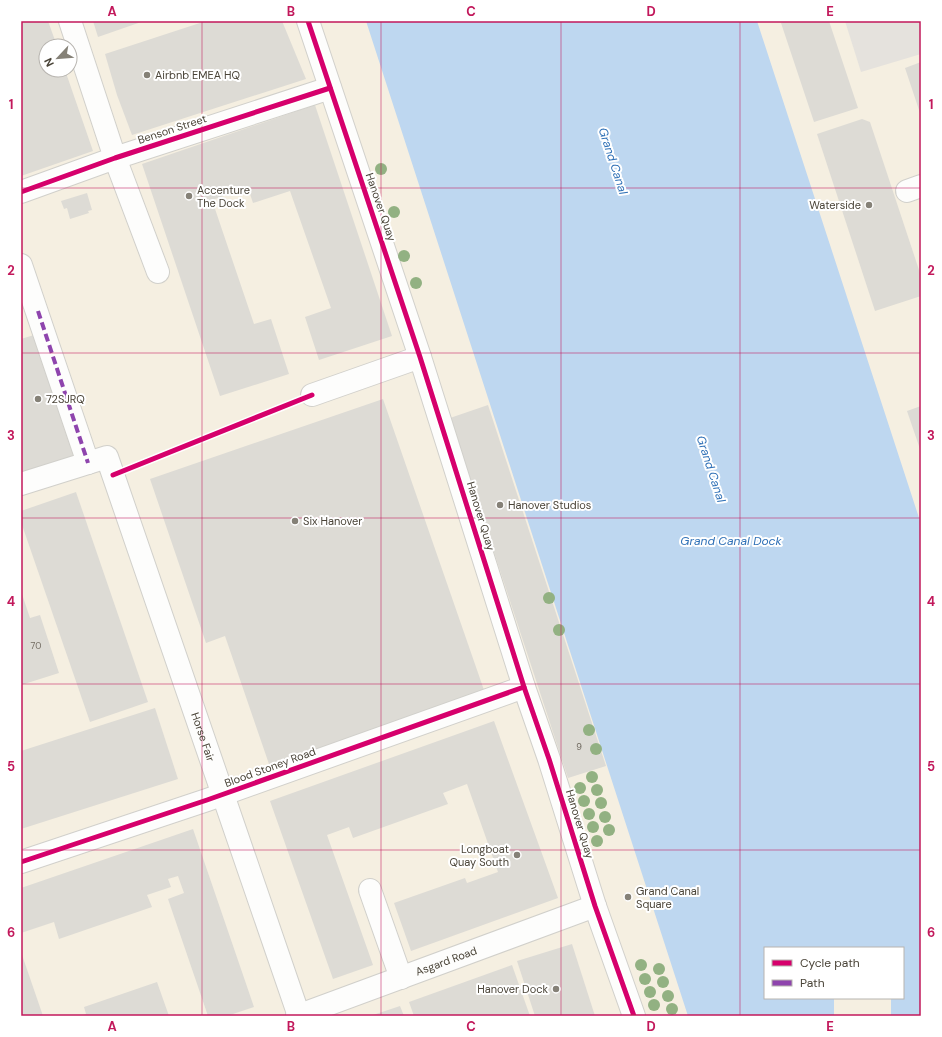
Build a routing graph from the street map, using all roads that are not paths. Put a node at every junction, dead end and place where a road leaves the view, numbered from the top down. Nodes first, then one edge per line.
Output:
1 (70, 21) edge
2 (308, 21) edge
3 (330, 88) junction
4 (115, 158) junction
5 (21, 192) edge
6 (21, 265) edge
7 (158, 272) dead end
8 (420, 357) junction
9 (312, 395) dead end
10 (98, 460) junction
11 (21, 484) edge
12 (524, 687) junction
13 (224, 794) junction
14 (21, 862) edge
15 (370, 890) dead end
16 (595, 906) junction
17 (401, 978) junction
18 (298, 1016) edge
19 (634, 1016) edge

1 - 4 street
2 - 3 street, Hanover Quay
3 - 4 street, Benson Street
3 - 8 street, Hanover Quay
4 - 5 street, Benson Street
4 - 7 street
6 - 10 street, Horse Fair
8 - 9 street
8 - 12 street, Hanover Quay
10 - 11 street
10 - 13 street, Horse Fair
12 - 13 street, Blood Stoney Road
12 - 16 street, Hanover Quay
13 - 14 street, Blood Stoney Road
13 - 18 street, Horse Fair
15 - 17 street
16 - 17 street, Asgard Road
16 - 19 street, Hanover Quay
17 - 18 street, Asgard Road

